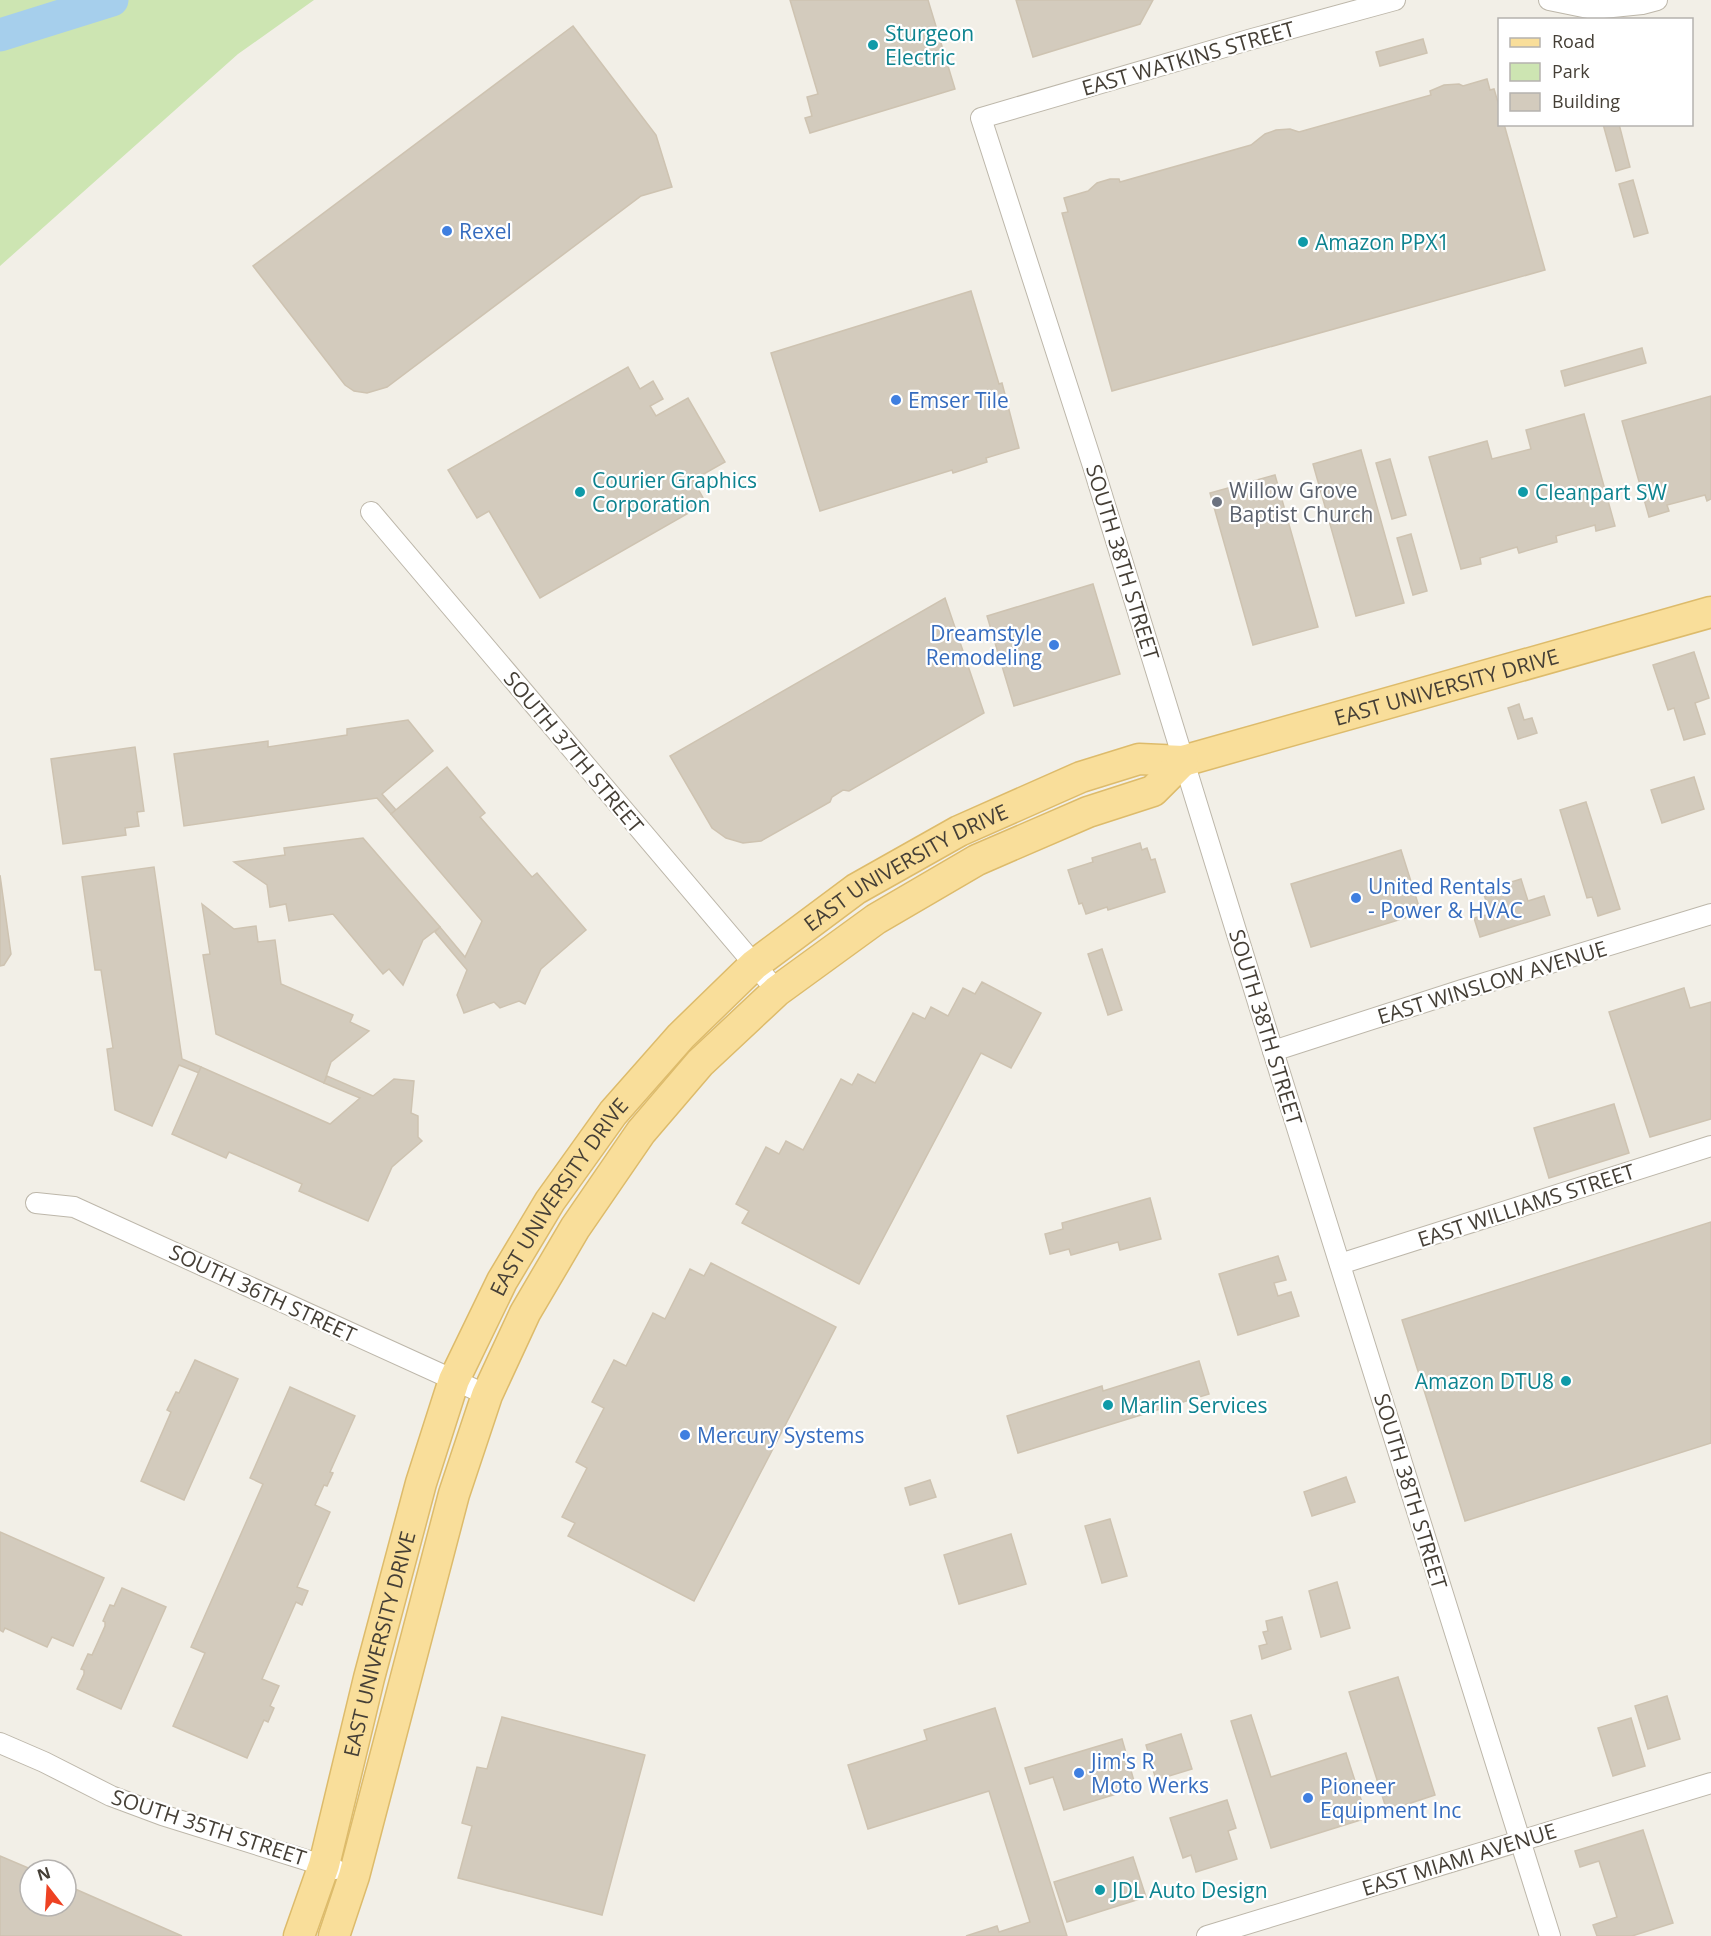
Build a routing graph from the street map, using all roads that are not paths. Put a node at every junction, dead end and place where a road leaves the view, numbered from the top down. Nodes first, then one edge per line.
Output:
1 (1395, 0) edge
2 (1549, 0) edge
3 (1657, 0) edge
4 (981, 118) joint
5 (371, 512) dead end
6 (1709, 618) edge
7 (1183, 762) junction
8 (1711, 914) edge
9 (754, 965) junction
10 (777, 991) junction
11 (1273, 1052) junction
12 (1711, 1146) edge
13 (36, 1203) dead end
14 (1340, 1264) junction
15 (454, 1380) junction
16 (487, 1395) junction
17 (0, 1743) edge
18 (1711, 1783) edge
19 (1520, 1841) junction
20 (324, 1865) junction
21 (354, 1876) junction
22 (299, 1936) edge
23 (334, 1936) edge
24 (1207, 1936) edge
25 (1550, 1936) edge

1 - 4 street, EAST WATKINS STREET
2 - 3 street
4 - 7 street, SOUTH 38TH STREET
5 - 9 street, SOUTH 37TH STREET
6 - 7 main road, EAST UNIVERSITY DRIVE
7 - 9 main road, EAST UNIVERSITY DRIVE
7 - 10 main road, EAST UNIVERSITY DRIVE
7 - 11 street, SOUTH 38TH STREET
8 - 11 street, EAST WINSLOW AVENUE
9 - 10 street, SOUTH 37TH STREET
9 - 15 main road, EAST UNIVERSITY DRIVE
10 - 16 main road, EAST UNIVERSITY DRIVE
11 - 14 street, SOUTH 38TH STREET
12 - 14 street, EAST WILLIAMS STREET
13 - 15 street, SOUTH 36TH STREET
14 - 19 street, SOUTH 38TH STREET
15 - 16 street, SOUTH 36TH STREET
15 - 20 main road, EAST UNIVERSITY DRIVE
16 - 21 main road, EAST UNIVERSITY DRIVE
17 - 20 street, SOUTH 35TH STREET
18 - 19 street, EAST MIAMI AVENUE
19 - 24 street, EAST MIAMI AVENUE
19 - 25 street, SOUTH 38TH STREET
20 - 21 street, SOUTH 35TH STREET
20 - 22 main road, EAST UNIVERSITY DRIVE
21 - 23 main road, EAST UNIVERSITY DRIVE

